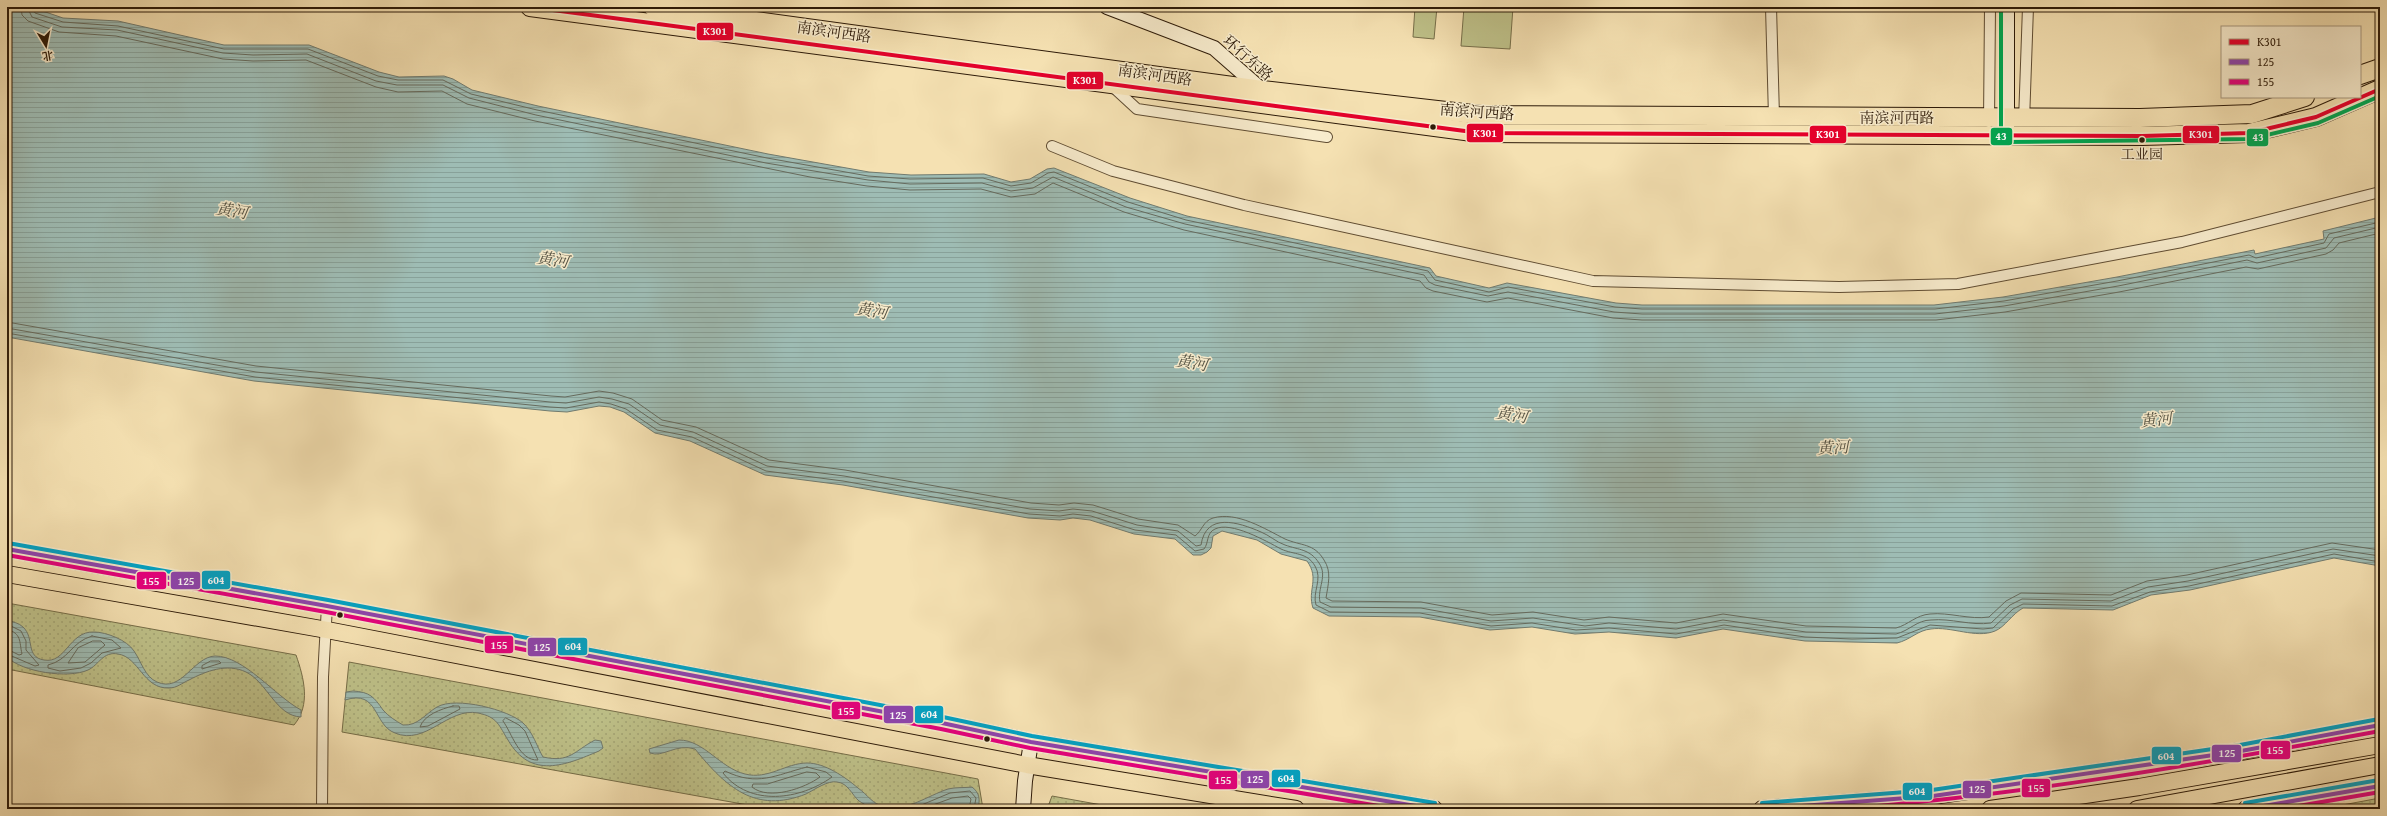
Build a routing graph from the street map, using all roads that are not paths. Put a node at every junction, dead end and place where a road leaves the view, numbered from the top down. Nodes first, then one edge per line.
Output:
1 (530, 7) edge
2 (653, 7) edge
3 (1107, 7) edge
4 (1771, 7) edge
5 (1990, 7) edge
6 (2007, 7) edge
7 (2028, 7) edge
8 (2380, 68) edge
9 (2361, 75) edge
10 (1109, 83) junction
11 (1262, 90) junction
12 (2380, 90) edge
13 (2302, 98) edge
14 (2360, 98) edge
15 (2361, 98) edge
16 (1270, 107) junction
17 (1774, 117) junction
18 (1990, 118) junction
19 (2016, 118) junction
20 (1989, 136) junction
21 (2015, 136) junction
22 (1327, 137) dead end
23 (1052, 146) dead end
24 (2380, 192) edge
25 (7, 549) edge
26 (7, 574) edge
27 (327, 606) junction
28 (327, 630) junction
29 (2380, 725) edge
30 (1031, 742) junction
31 (2380, 745) edge
32 (1027, 765) junction
33 (2380, 765) edge
34 (2380, 786) edge
35 (322, 809) edge
36 (1023, 809) edge
37 (1296, 809) edge
38 (1434, 809) edge
39 (1762, 809) edge
40 (1990, 809) edge
41 (2137, 809) edge
42 (2246, 809) edge

1 - 10 highway, 南滨河西路
2 - 11 highway, 南滨河西路
3 - 11 street, 环行东路
4 - 17 street
5 - 18 street
6 - 19 street
7 - 19 street
8 - 9 highway
10 - 16 highway, 南滨河西路
10 - 22 street
11 - 16 street, 环行东路
11 - 17 highway, 南滨河西路
12 - 15 highway, 南滨河西路
13 - 19 highway, 南滨河西路
14 - 21 highway, 南滨河西路
16 - 20 highway, 南滨河西路
17 - 18 highway, 南滨河西路
18 - 19 highway, 南滨河西路
18 - 20 street
19 - 21 street
20 - 21 highway, 南滨河西路
23 - 24 street
25 - 27 main road
26 - 28 main road
27 - 28 street
27 - 30 main road
28 - 32 main road
28 - 35 street
29 - 39 main road
30 - 32 street
30 - 38 main road
31 - 40 main road
32 - 36 street
32 - 37 main road
33 - 41 main road
34 - 42 main road

